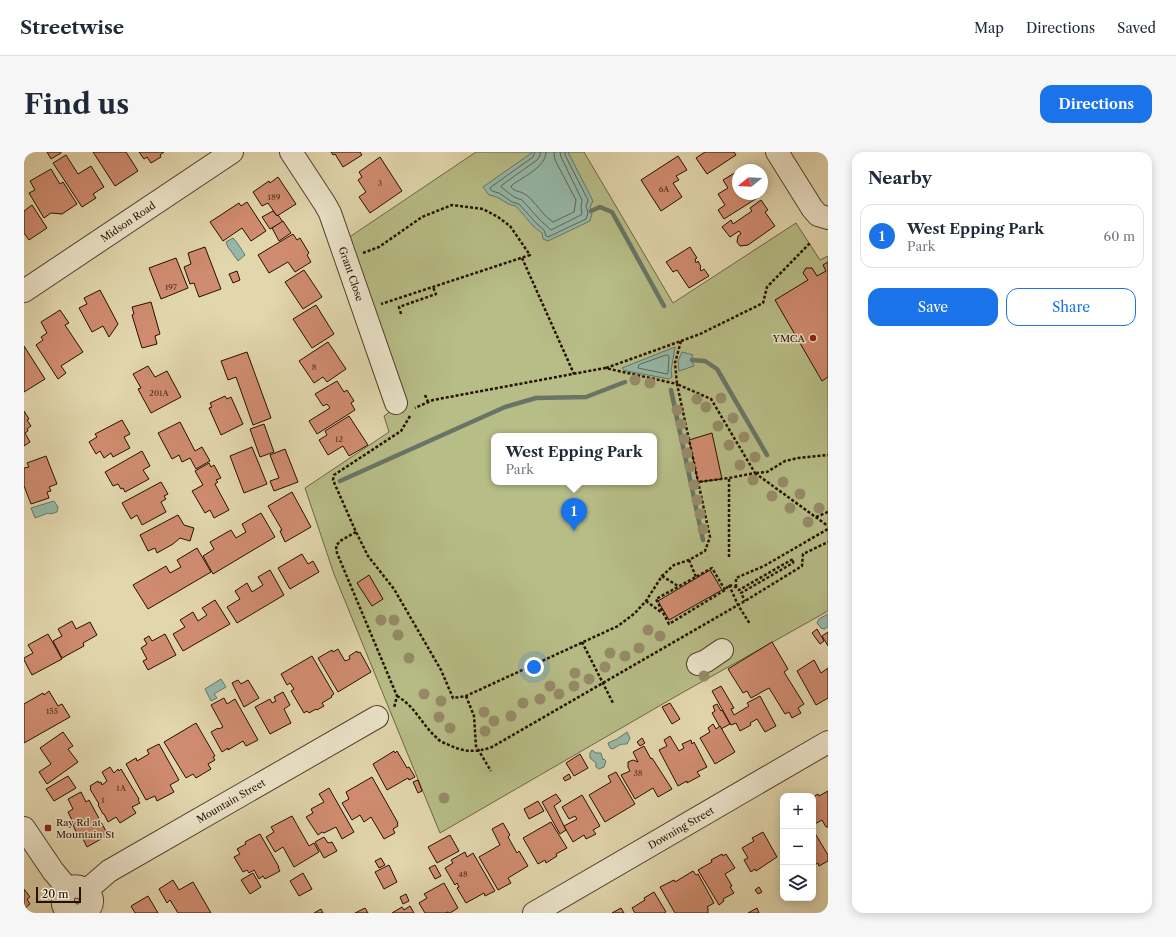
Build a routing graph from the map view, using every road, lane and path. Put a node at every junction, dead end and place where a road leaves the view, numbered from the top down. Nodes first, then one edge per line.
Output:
1 (232, 152) edge
2 (291, 152) edge
3 (777, 152) edge
4 (823, 216) edge
5 (810, 243) dead end
6 (361, 254) dead end
7 (522, 258) junction
8 (433, 287) junction
9 (24, 291) edge
10 (379, 305) dead end
11 (401, 314) dead end
12 (681, 341) junction
13 (605, 368) junction
14 (574, 374) junction
15 (678, 384) junction
16 (425, 395) dead end
17 (428, 402) junction
18 (405, 406) junction
19 (828, 455) edge
20 (755, 473) junction
21 (729, 478) junction
22 (698, 482) junction
23 (828, 512) edge
24 (816, 517) junction
25 (828, 526) edge
26 (828, 530) edge
27 (356, 532) junction
28 (828, 542) edge
29 (729, 557) dead end
30 (689, 560) junction
31 (662, 576) junction
32 (696, 577) junction
33 (729, 585) junction
34 (678, 586) junction
35 (736, 587) junction
36 (725, 590) junction
37 (646, 601) junction
38 (745, 601) junction
39 (738, 605) junction
40 (663, 614) junction
41 (750, 624) dead end
42 (582, 642) junction
43 (722, 650) dead end
44 (698, 664) dead end
45 (603, 682) junction
46 (397, 696) junction
47 (466, 696) junction
48 (613, 703) dead end
49 (385, 712) joint
50 (828, 742) edge
51 (478, 751) junction
52 (490, 771) dead end
53 (24, 828) edge
54 (73, 905) edge
55 (534, 913) edge

1 - 9 street, Midson Road
2 - 18 street, Grant Close
3 - 4 street
5 - 12 path
6 - 7 path
7 - 8 path
7 - 14 path
8 - 10 path
8 - 11 path
12 - 13 path
12 - 15 path
13 - 14 path
13 - 15 path
14 - 17 path
15 - 20 path
15 - 22 path
16 - 17 path
17 - 18 path
18 - 27 path
19 - 20 path
20 - 21 path
20 - 24 path
21 - 22 path
21 - 29 path
22 - 30 path
23 - 24 path
24 - 25 path
26 - 35 path
27 - 46 path
27 - 47 path
28 - 38 path
30 - 31 path
30 - 32 path
31 - 34 path
31 - 37 path
32 - 34 path
32 - 36 path
33 - 35 path
33 - 36 path
33 - 39 path
34 - 40 path
35 - 38 path
36 - 40 path
37 - 40 path
37 - 42 path
38 - 39 path
39 - 41 path
39 - 45 path
42 - 45 path
42 - 47 path
43 - 44 street
45 - 48 path
45 - 51 path
46 - 49 path
46 - 51 path
47 - 51 path
49 - 54 street, Mountain Street
50 - 55 street, Downing Street
51 - 52 path
53 - 54 street

